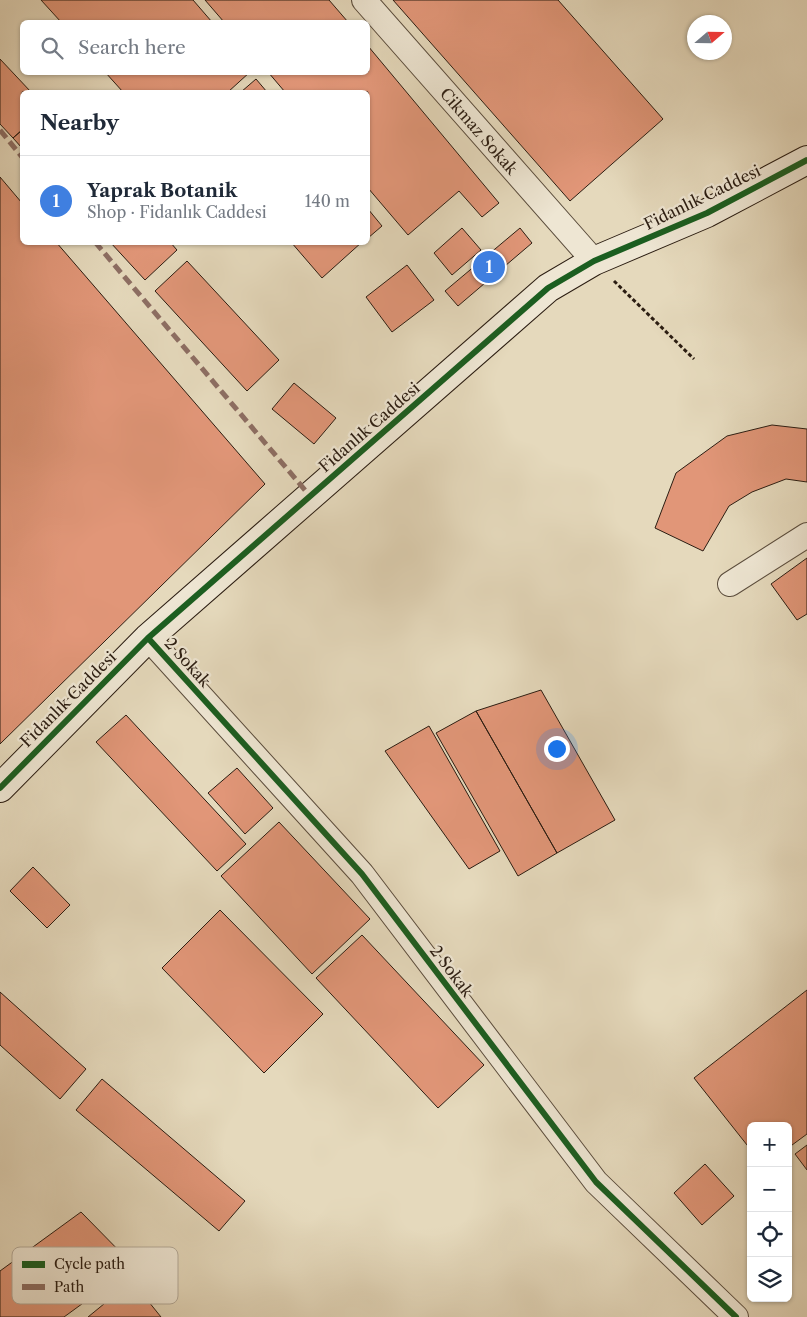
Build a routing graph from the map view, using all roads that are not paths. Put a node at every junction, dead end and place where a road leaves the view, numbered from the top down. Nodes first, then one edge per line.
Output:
1 (364, 0) edge
2 (807, 160) edge
3 (594, 261) junction
4 (807, 535) edge
5 (730, 584) dead end
6 (148, 638) junction
7 (0, 788) edge
8 (736, 1317) edge

1 - 3 street, Cikmaz Sokak
2 - 3 street, Fidanlık Caddesi
3 - 6 street, Fidanlık Caddesi
4 - 5 street
6 - 7 street, Fidanlık Caddesi
6 - 8 street, 2 Sokak

